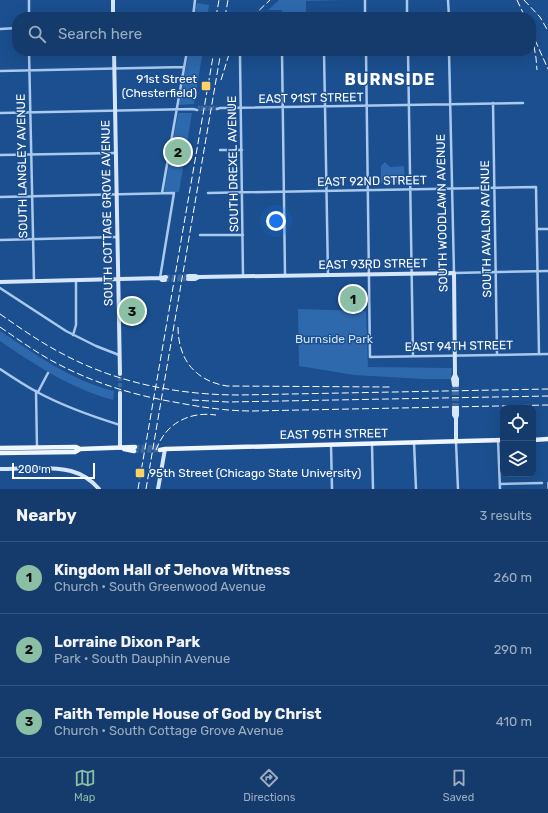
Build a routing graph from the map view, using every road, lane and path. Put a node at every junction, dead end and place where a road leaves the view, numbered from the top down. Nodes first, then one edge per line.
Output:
1 (28, 0) edge
2 (113, 0) edge
3 (195, 0) edge
4 (365, 0) edge
5 (407, 0) edge
6 (448, 0) edge
7 (29, 12) edge
8 (113, 12) edge
9 (193, 12) edge
10 (365, 12) edge
11 (407, 12) edge
12 (449, 12) edge
13 (0, 28) edge
14 (12, 28) edge
15 (29, 56) edge
16 (114, 56) edge
17 (186, 56) edge
18 (240, 56) edge
19 (282, 56) edge
20 (324, 56) edge
21 (366, 56) edge
22 (408, 56) edge
23 (449, 56) edge
24 (184, 67) junction
25 (114, 68) junction
26 (0, 70) edge
27 (30, 70) junction
28 (523, 103) dead end
29 (450, 104) junction
30 (493, 104) junction
31 (409, 105) junction
32 (325, 106) junction
33 (367, 106) junction
34 (282, 107) junction
35 (197, 108) tunnel mouth
36 (218, 108) tunnel mouth
37 (241, 108) junction
38 (177, 109) junction
39 (115, 111) junction
40 (30, 112) junction
41 (0, 113) edge
42 (220, 150) dead end
43 (242, 150) junction
44 (116, 153) junction
45 (0, 155) edge
46 (31, 155) junction
47 (494, 187) junction
48 (452, 188) junction
49 (410, 189) junction
50 (326, 190) junction
51 (368, 190) junction
52 (284, 191) junction
53 (208, 192) dead end
54 (242, 192) junction
55 (162, 193) junction
56 (116, 194) junction
57 (32, 196) junction
58 (0, 197) edge
59 (537, 229) junction
60 (548, 229) edge
61 (243, 235) junction
62 (200, 236) dead end
63 (117, 237) junction
64 (33, 239) junction
65 (0, 240) edge
66 (537, 271) junction
67 (548, 271) edge
68 (495, 272) junction
69 (454, 273) junction
70 (369, 274) junction
71 (411, 274) junction
72 (328, 275) junction
73 (285, 276) junction
74 (243, 277) junction
75 (160, 278) junction
76 (166, 278) tunnel mouth
77 (188, 278) tunnel mouth
78 (118, 279) junction
79 (76, 280) junction
80 (34, 281) junction
81 (0, 282) edge
82 (0, 288) edge
83 (73, 335) junction
84 (539, 354) junction
85 (548, 354) edge
86 (119, 355) junction
87 (455, 355) junction
88 (497, 355) junction
89 (413, 356) junction
90 (0, 369) edge
91 (48, 373) dead end
92 (120, 374) tunnel mouth
93 (455, 385) tunnel mouth
94 (37, 392) junction
95 (120, 393) tunnel mouth
96 (456, 408) tunnel mouth
97 (120, 425) junction
98 (548, 439) edge
99 (500, 440) edge
100 (536, 440) edge
101 (456, 441) junction
102 (501, 441) edge
103 (414, 442) junction
104 (372, 443) junction
105 (331, 444) junction
106 (0, 448) edge
107 (120, 448) junction
108 (134, 449) tunnel mouth
109 (162, 449) joint
110 (37, 450) junction
111 (0, 453) edge
112 (0, 469) edge
113 (542, 483) dead end
114 (500, 484) junction
115 (99, 489) edge
116 (158, 489) edge
117 (332, 489) edge
118 (373, 489) edge
119 (416, 489) edge
120 (458, 489) edge
121 (500, 489) edge

1 - 7 street
2 - 8 street
3 - 9 street
4 - 10 street
5 - 11 street
6 - 12 street
13 - 14 street
15 - 27 street, SOUTH LANGLEY AVENUE
16 - 25 street, SOUTH COTTAGE GROVE AVENUE
17 - 24 street
18 - 37 street, SOUTH DREXEL AVENUE
19 - 34 street
20 - 32 street
21 - 33 street
22 - 31 street
23 - 29 street, SOUTH WOODLAWN AVENUE
24 - 25 street
24 - 38 street
25 - 27 street
25 - 39 street, SOUTH COTTAGE GROVE AVENUE
26 - 27 street
27 - 40 street, SOUTH LANGLEY AVENUE
28 - 30 street, EAST 91ST STREET
29 - 30 street, EAST 91ST STREET
29 - 31 street, EAST 91ST STREET
29 - 48 street, SOUTH WOODLAWN AVENUE
30 - 47 street, SOUTH AVALON AVENUE
31 - 33 street, EAST 91ST STREET
31 - 49 street
32 - 33 street, EAST 91ST STREET
32 - 34 street, EAST 91ST STREET
32 - 50 street
33 - 51 street
34 - 37 street, EAST 91ST STREET
34 - 52 street
35 - 38 street
36 - 37 street, EAST 91ST STREET
37 - 43 street, SOUTH DREXEL AVENUE
38 - 39 street
38 - 55 street
39 - 40 street
39 - 44 street, SOUTH COTTAGE GROVE AVENUE
40 - 41 street
40 - 46 street, SOUTH LANGLEY AVENUE
42 - 43 street
43 - 54 street, SOUTH DREXEL AVENUE
44 - 46 street
44 - 56 street, SOUTH COTTAGE GROVE AVENUE
45 - 46 street
46 - 57 street, SOUTH LANGLEY AVENUE
47 - 48 street, EAST 92ND STREET
47 - 59 street, EAST 92ND STREET
47 - 68 street, SOUTH AVALON AVENUE
48 - 49 street, EAST 92ND STREET
48 - 69 street, SOUTH WOODLAWN AVENUE
49 - 51 street, EAST 92ND STREET
49 - 71 street
50 - 51 street, EAST 92ND STREET
50 - 52 street, EAST 92ND STREET
50 - 72 street
51 - 70 street
52 - 54 street, EAST 92ND STREET
52 - 73 street
53 - 54 street, EAST 92ND STREET
54 - 61 street, SOUTH DREXEL AVENUE
55 - 56 street
55 - 75 street
56 - 57 street
56 - 63 street, SOUTH COTTAGE GROVE AVENUE
57 - 58 street
57 - 64 street, SOUTH LANGLEY AVENUE
59 - 60 street
59 - 66 street
61 - 62 street
61 - 74 street, SOUTH DREXEL AVENUE
63 - 64 street
63 - 78 street, SOUTH COTTAGE GROVE AVENUE
64 - 65 street
64 - 80 street, SOUTH LANGLEY AVENUE
66 - 67 street, EAST 93RD STREET
66 - 68 street, EAST 93RD STREET
66 - 84 street
68 - 69 street, EAST 93RD STREET
68 - 88 street, SOUTH AVALON AVENUE
69 - 71 street, EAST 93RD STREET
69 - 87 street, SOUTH WOODLAWN AVENUE
70 - 71 street, EAST 93RD STREET
70 - 72 street, EAST 93RD STREET
70 - 89 street, EAST 94TH STREET
71 - 89 street
72 - 73 street, EAST 93RD STREET
73 - 74 street, EAST 93RD STREET
74 - 77 street, EAST 93RD STREET
75 - 76 street
75 - 78 street
78 - 79 street
78 - 86 street, SOUTH COTTAGE GROVE AVENUE
79 - 80 street
79 - 83 street
80 - 81 street
82 - 83 street
83 - 86 street
84 - 85 street, EAST 94TH STREET
84 - 88 street, EAST 94TH STREET
86 - 92 street, SOUTH COTTAGE GROVE AVENUE
87 - 88 street, EAST 94TH STREET
87 - 89 street, EAST 94TH STREET
87 - 93 street, SOUTH WOODLAWN AVENUE
90 - 94 street
91 - 94 street
94 - 97 street
94 - 110 street
95 - 97 street
96 - 101 street
97 - 107 street
98 - 100 main road
99 - 101 main road, EAST 95TH STREET
101 - 103 main road, EAST 95TH STREET
101 - 120 street
102 - 114 street
103 - 104 main road, EAST 95TH STREET
103 - 119 street
104 - 105 main road, EAST 95TH STREET
104 - 118 street
105 - 109 main road, EAST 95TH STREET
105 - 117 street
106 - 110 main road
107 - 108 main road
107 - 110 main road
109 - 116 street
110 - 111 main road
112 - 115 street
113 - 114 street
114 - 121 street

